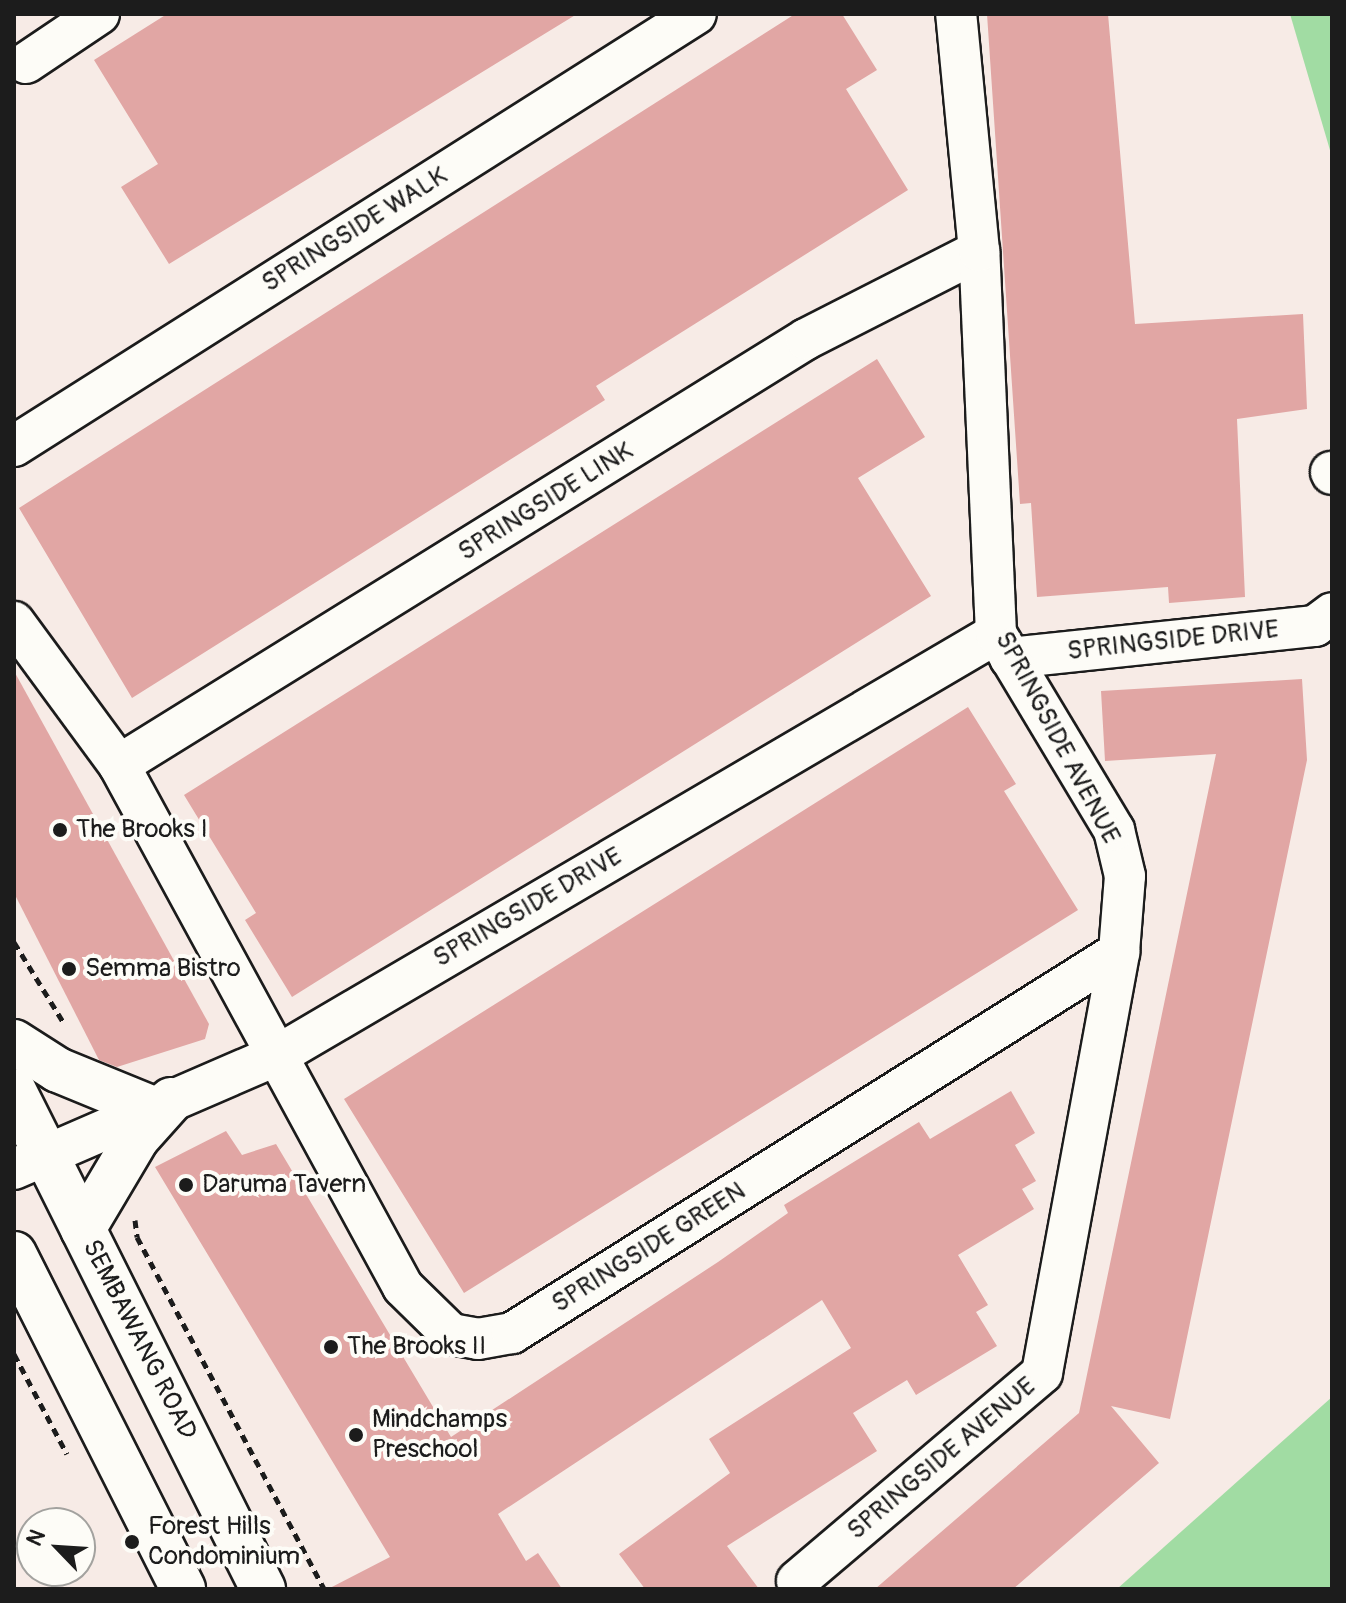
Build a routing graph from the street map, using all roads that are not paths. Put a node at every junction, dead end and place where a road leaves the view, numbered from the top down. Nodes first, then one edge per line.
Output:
1 (99, 14) edge
2 (696, 14) edge
3 (956, 14) edge
4 (26, 63) dead end
5 (979, 251) junction
6 (14, 446) edge
7 (1332, 613) edge
8 (14, 622) edge
9 (1003, 646) junction
10 (119, 765) junction
11 (1119, 952) junction
12 (14, 1042) edge
13 (278, 1055) junction
14 (14, 1091) edge
15 (161, 1104) junction
16 (30, 1162) edge
17 (83, 1229) junction
18 (14, 1254) edge
19 (797, 1581) dead end
20 (183, 1589) edge
21 (263, 1589) edge

1 - 4 street
2 - 6 street, SPRINGSIDE WALK
3 - 5 street, SPRINGSIDE AVENUE
5 - 9 street, SPRINGSIDE AVENUE
5 - 10 street, SPRINGSIDE LINK
7 - 9 street, SPRINGSIDE DRIVE
8 - 10 street
9 - 11 street, SPRINGSIDE AVENUE
9 - 13 street, SPRINGSIDE DRIVE
10 - 13 street
11 - 13 street, SPRINGSIDE GREEN
11 - 19 street, SPRINGSIDE AVENUE
12 - 15 main road
13 - 15 street, SPRINGSIDE DRIVE
14 - 16 main road, SEMBAWANG ROAD
15 - 16 street, SPRINGSIDE DRIVE
15 - 17 main road
16 - 17 main road, SEMBAWANG ROAD
17 - 21 main road, SEMBAWANG ROAD
18 - 20 main road

